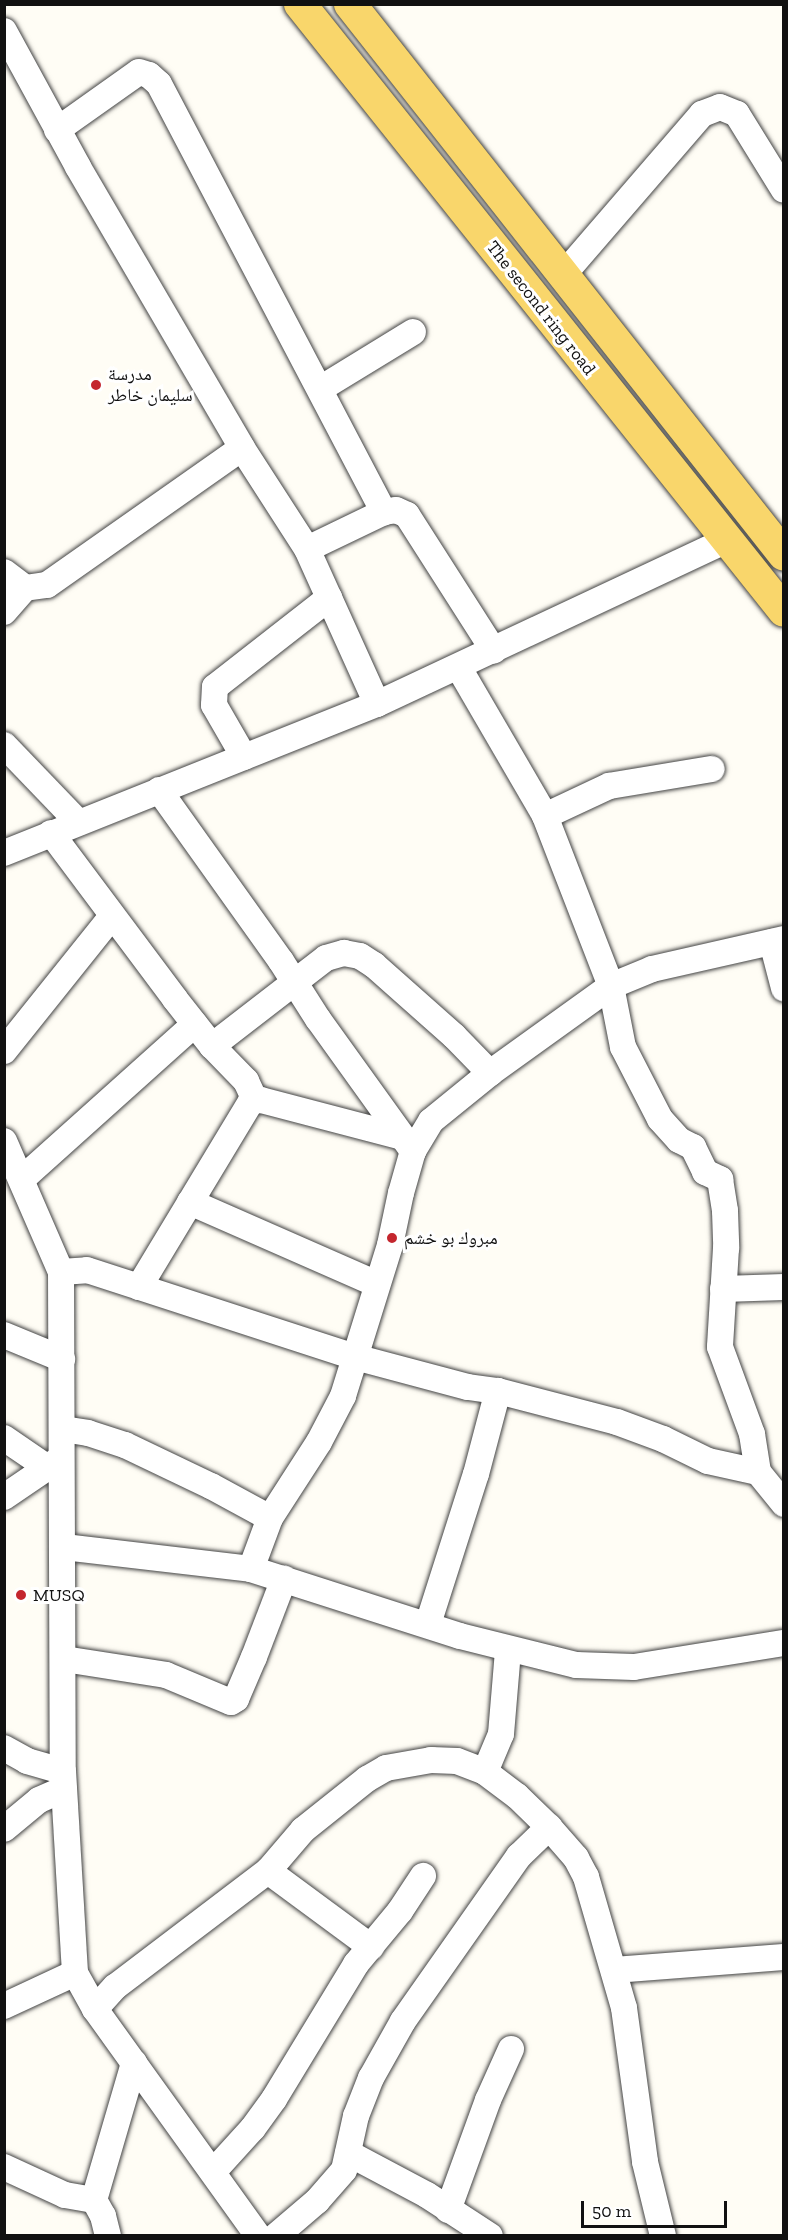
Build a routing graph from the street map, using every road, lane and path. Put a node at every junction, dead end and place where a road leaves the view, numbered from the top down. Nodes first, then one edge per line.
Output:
1 (300, 4) edge
2 (350, 4) edge
3 (4, 31) edge
4 (57, 130) junction
5 (783, 190) edge
6 (563, 275) junction
7 (413, 332) dead end
8 (320, 388) junction
9 (242, 448) junction
10 (384, 512) junction
11 (727, 540) junction
12 (307, 549) junction
13 (783, 555) edge
14 (4, 572) edge
15 (25, 588) junction
16 (329, 598) junction
17 (783, 611) edge
18 (4, 612) edge
19 (494, 651) junction
20 (459, 668) junction
21 (377, 704) junction
22 (4, 745) edge
23 (244, 757) junction
24 (712, 769) dead end
25 (159, 790) junction
26 (545, 816) junction
27 (78, 822) junction
28 (51, 833) junction
29 (4, 853) edge
30 (112, 916) junction
31 (778, 940) edge
32 (294, 981) junction
33 (611, 987) junction
34 (783, 988) edge
35 (195, 1024) junction
36 (212, 1046) junction
37 (4, 1051) edge
38 (490, 1073) junction
39 (255, 1100) junction
40 (4, 1141) edge
41 (408, 1144) junction
42 (22, 1179) junction
43 (190, 1202) junction
44 (61, 1272) junction
45 (377, 1284) junction
46 (139, 1287) junction
47 (783, 1287) edge
48 (723, 1289) junction
49 (4, 1335) edge
50 (355, 1357) junction
51 (62, 1359) junction
52 (498, 1391) junction
53 (63, 1429) junction
54 (4, 1438) edge
55 (54, 1464) junction
56 (770, 1475) edge
57 (4, 1497) edge
58 (783, 1504) edge
59 (270, 1518) junction
60 (64, 1546) junction
61 (251, 1569) junction
62 (284, 1579) junction
63 (428, 1624) junction
64 (783, 1643) edge
65 (508, 1650) junction
66 (64, 1659) junction
67 (4, 1748) edge
68 (485, 1772) junction
69 (64, 1780) junction
70 (549, 1827) junction
71 (4, 1829) edge
72 (268, 1871) junction
73 (423, 1876) dead end
74 (371, 1947) junction
75 (783, 1957) edge
76 (614, 1970) junction
77 (75, 1972) junction
78 (4, 2006) edge
79 (95, 2009) junction
80 (511, 2049) dead end
81 (134, 2063) junction
82 (348, 2153) junction
83 (4, 2167) edge
84 (213, 2172) junction
85 (448, 2210) junction
86 (98, 2222) edge
87 (258, 2235) edge
88 (276, 2235) edge
89 (489, 2235) edge
90 (663, 2235) edge

1 - 11 main road, The second ring road
2 - 6 main road, The second ring road
3 - 4 street
4 - 8 street
4 - 9 street
5 - 6 street
6 - 13 main road, The second ring road
7 - 8 street
8 - 10 street
9 - 12 street
9 - 15 street
10 - 12 street
10 - 19 street
11 - 17 main road, The second ring road
11 - 19 street
12 - 16 street
14 - 15 street
15 - 18 street
16 - 21 street
16 - 23 street
19 - 20 street
20 - 21 street
20 - 26 street
21 - 23 street
22 - 27 street
23 - 25 street
24 - 26 street
25 - 27 street
25 - 32 street
26 - 33 street
27 - 28 street
28 - 29 street
28 - 30 street
30 - 35 street
30 - 37 street
31 - 33 street
31 - 34 street
32 - 36 street
32 - 38 street
32 - 41 street
33 - 38 street
33 - 48 street
35 - 36 street
35 - 42 street
36 - 39 street
38 - 41 street
39 - 41 street
39 - 43 street
40 - 42 street
41 - 45 street
42 - 44 street
43 - 45 street
43 - 46 street
44 - 46 street
44 - 51 street
45 - 50 street
46 - 50 street
47 - 48 street
48 - 56 street
49 - 51 street
50 - 52 street
50 - 59 street
51 - 53 street
52 - 56 street
52 - 63 street
53 - 55 street
53 - 59 street
54 - 55 street
55 - 57 street
55 - 60 street
56 - 58 street
59 - 61 street
60 - 61 street
60 - 66 street
61 - 62 street
62 - 63 street
62 - 66 street
63 - 65 street
64 - 65 street
65 - 68 street
66 - 69 street
67 - 69 street
68 - 70 street
68 - 72 street
69 - 71 street
69 - 77 street
70 - 76 street
70 - 82 street
72 - 74 street
72 - 79 street
73 - 74 street
74 - 84 street
75 - 76 street
76 - 90 street
77 - 78 street
77 - 79 street
79 - 81 street
80 - 85 street
81 - 84 street
81 - 86 street
82 - 85 street
82 - 88 street
83 - 86 street
84 - 87 street
85 - 89 street

